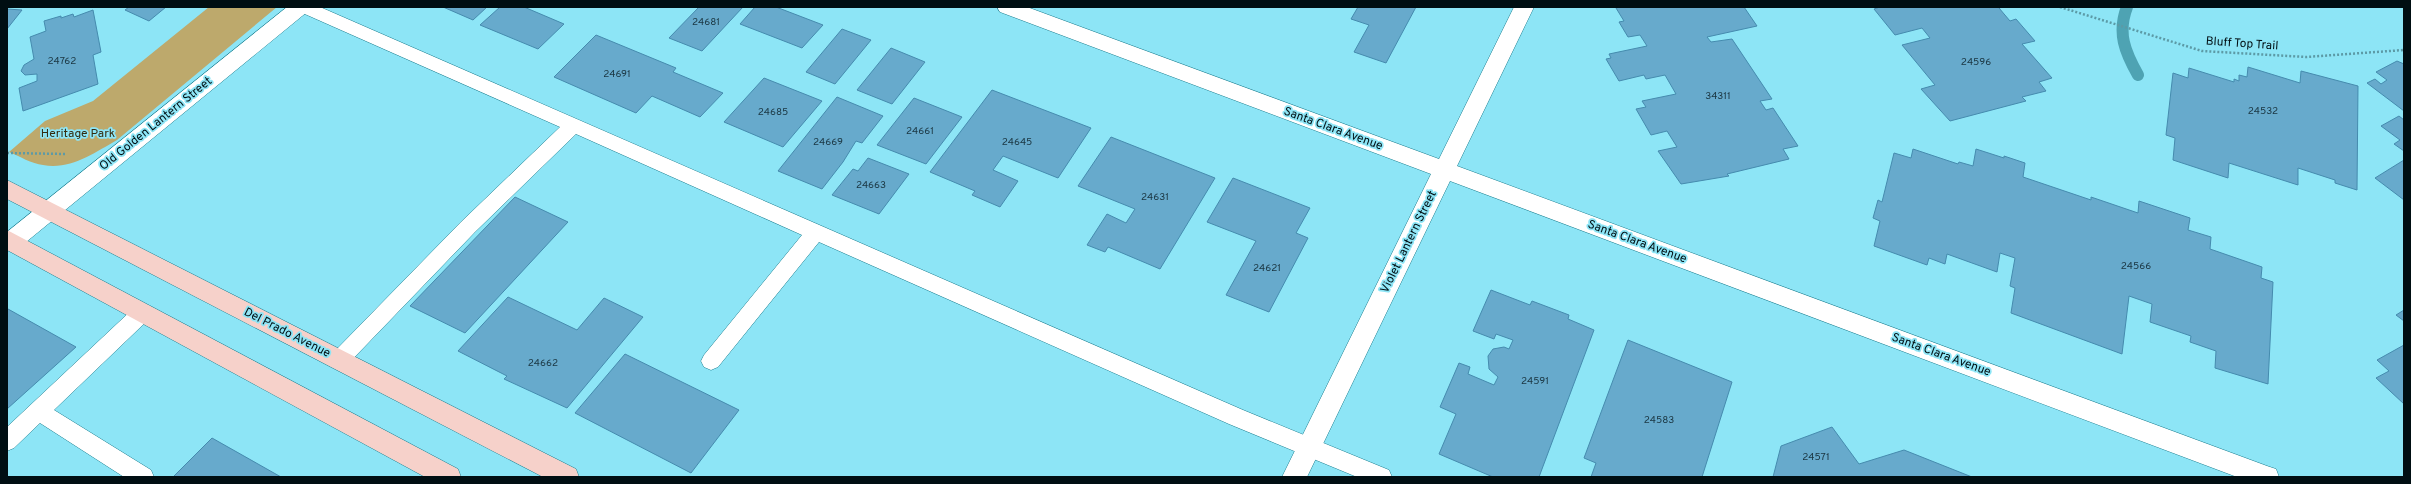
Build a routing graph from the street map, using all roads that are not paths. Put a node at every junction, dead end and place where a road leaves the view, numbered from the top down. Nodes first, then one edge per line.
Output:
1 (300, 7) edge
2 (304, 7) edge
3 (1007, 7) edge
4 (1524, 7) edge
5 (573, 126) junction
6 (1444, 170) junction
7 (7, 189) edge
8 (50, 210) junction
9 (816, 232) junction
10 (10, 240) edge
11 (143, 312) junction
12 (339, 360) junction
13 (711, 362) dead end
14 (38, 411) junction
15 (7, 441) edge
16 (1308, 447) junction
17 (144, 477) edge
18 (449, 477) edge
19 (567, 477) edge
20 (1294, 477) edge
21 (1381, 477) edge
22 (2267, 477) edge

1 - 8 street, Old Golden Lantern Street
2 - 5 lane
3 - 6 street, Santa Clara Avenue
4 - 6 street, Violet Lantern Street
5 - 9 lane
5 - 12 lane
6 - 16 street, Violet Lantern Street
6 - 22 street, Santa Clara Avenue
7 - 8 main road, Del Prado Avenue
8 - 10 street, Old Golden Lantern Street
8 - 12 main road, Del Prado Avenue
9 - 13 lane
9 - 16 lane
10 - 11 main road
11 - 14 lane
11 - 18 main road
12 - 19 main road, Del Prado Avenue
14 - 15 lane
14 - 17 lane
16 - 20 street, Violet Lantern Street
16 - 21 lane

